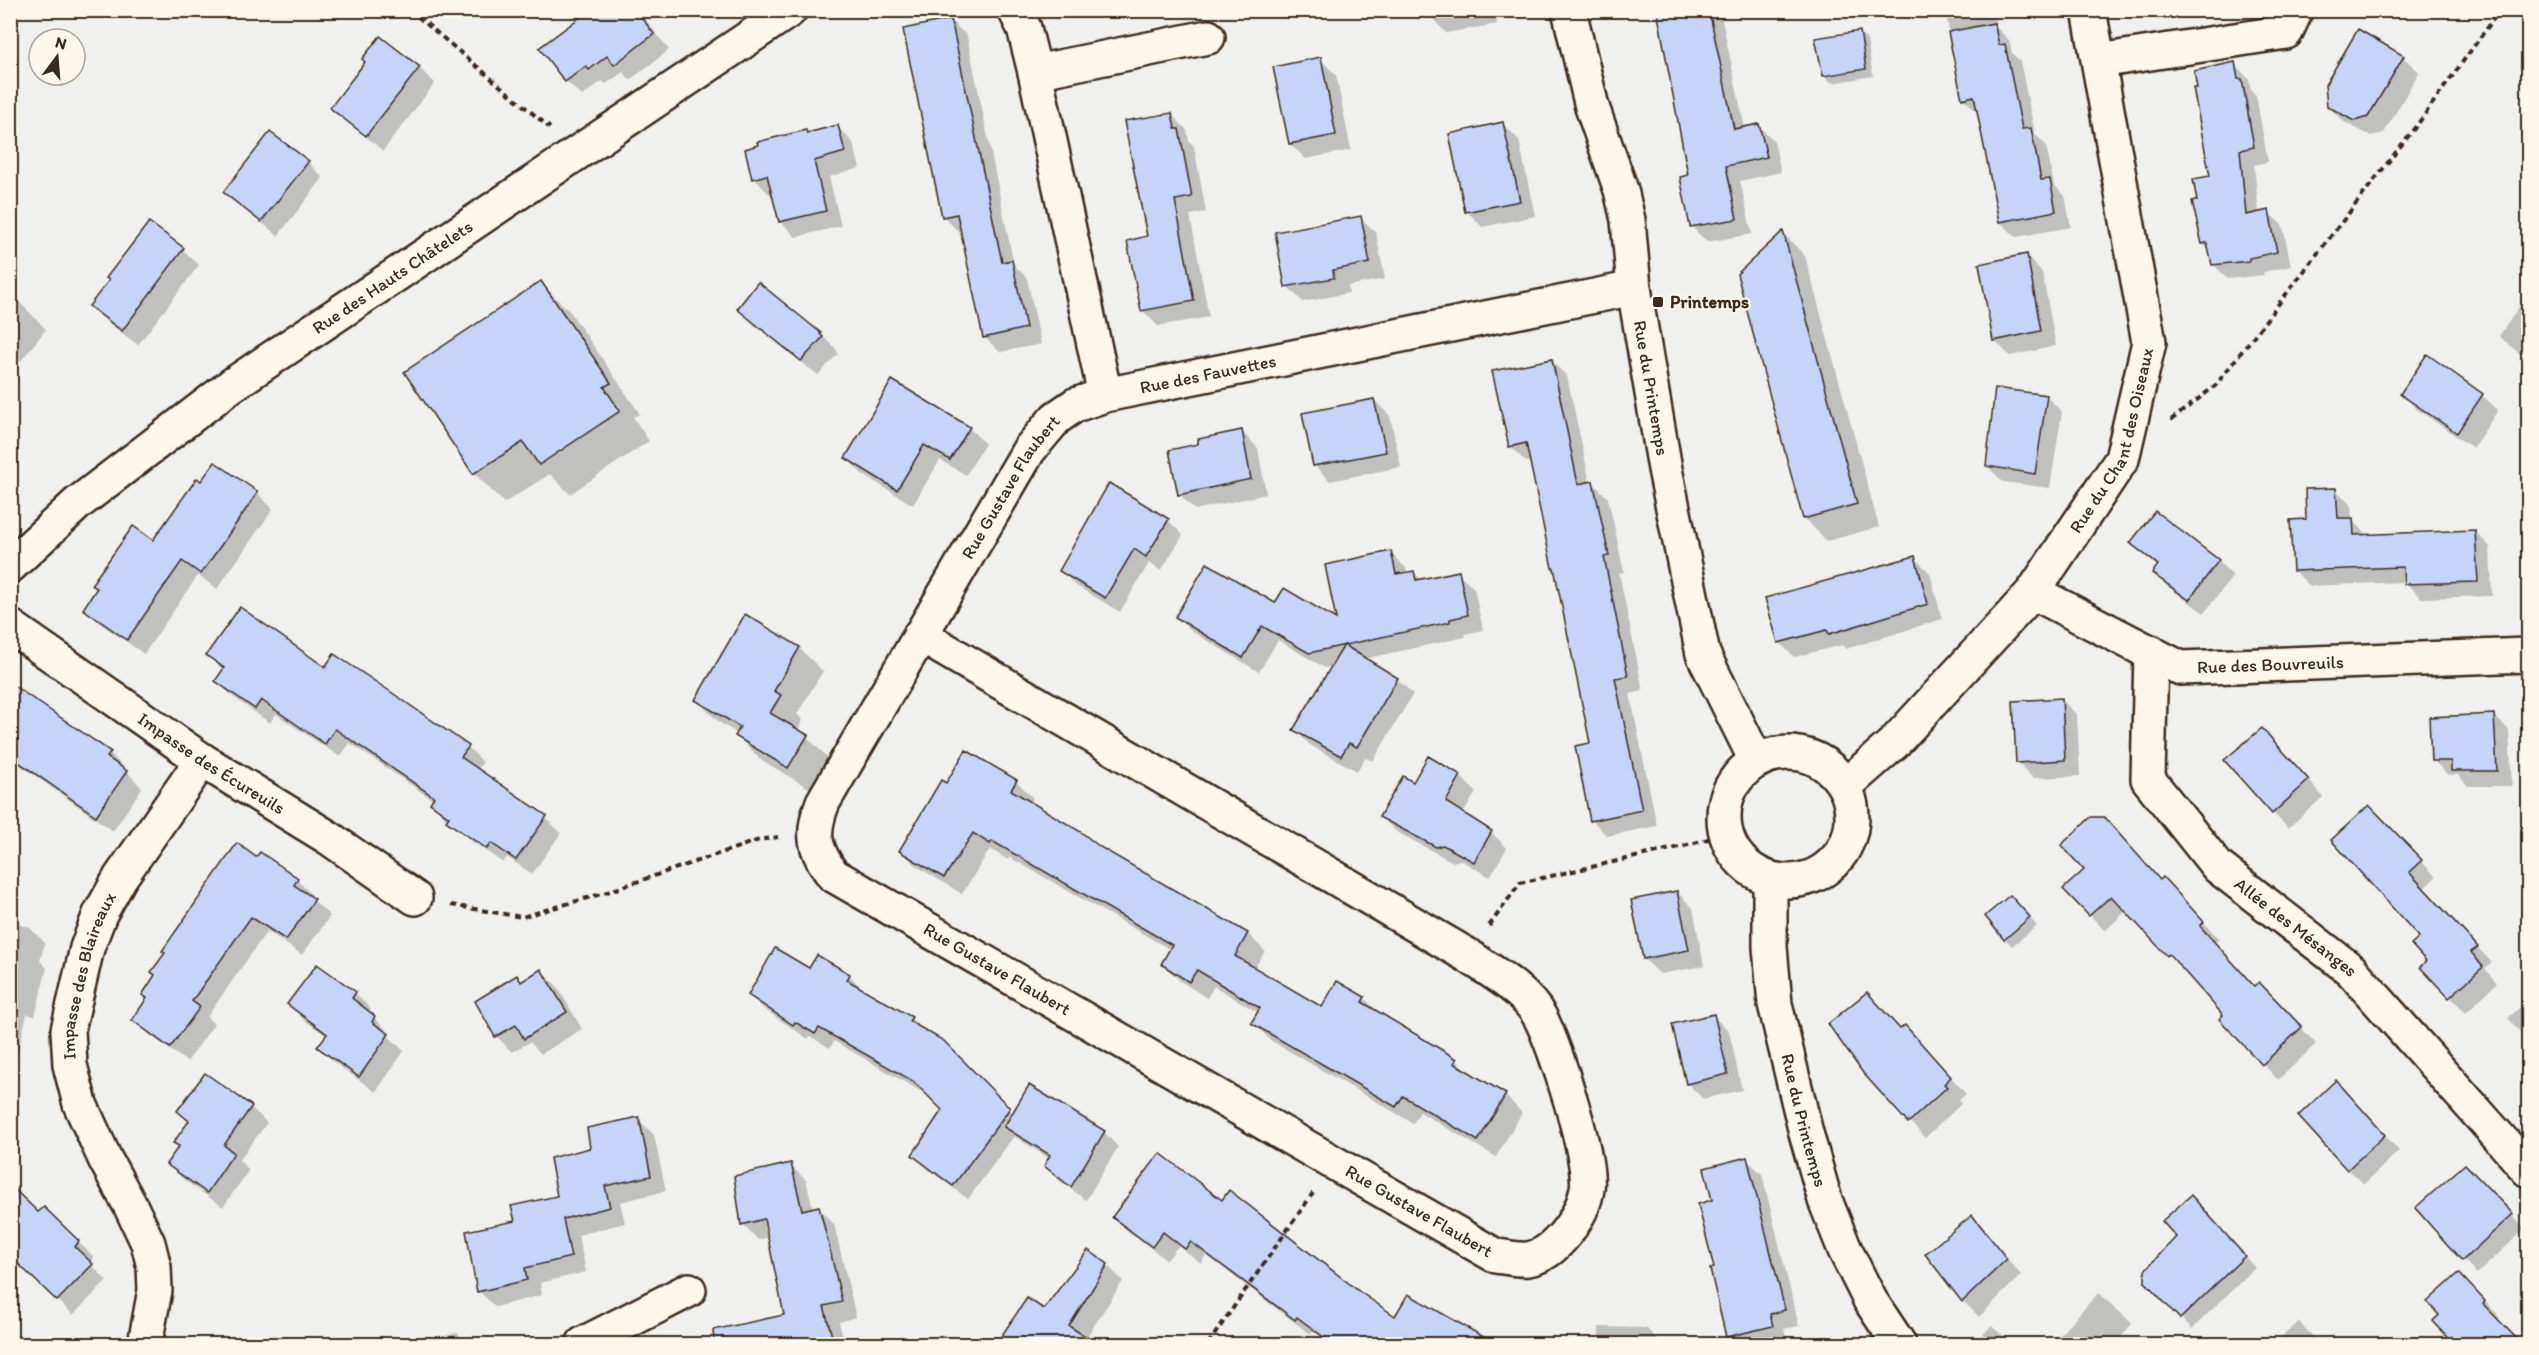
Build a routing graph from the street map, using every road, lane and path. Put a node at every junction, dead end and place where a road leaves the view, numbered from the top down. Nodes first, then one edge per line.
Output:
1 (410, 10) edge
2 (789, 10) edge
3 (1016, 10) edge
4 (1569, 10) edge
5 (2089, 10) edge
6 (2296, 10) edge
7 (2500, 10) edge
8 (1208, 37) dead end
9 (2099, 62) junction
10 (1035, 72) junction
11 (579, 152) junction
12 (1634, 288) junction
13 (1105, 395) junction
14 (2169, 422) dead end
15 (10, 566) edge
16 (2033, 592) junction
17 (10, 626) edge
18 (920, 635) junction
19 (2151, 652) junction
20 (2529, 656) edge
21 (202, 760) junction
22 (1756, 760) junction
23 (1845, 786) junction
24 (815, 833) junction
25 (1726, 834) junction
26 (1770, 880) junction
27 (415, 898) joint
28 (1467, 955) junction
29 (1335, 1163) junction
30 (2529, 1170) edge
31 (689, 1290) dead end
32 (145, 1344) edge
33 (583, 1344) edge
34 (1208, 1344) edge
35 (1899, 1344) edge

1 - 11 path
2 - 11 street, Rue des Hauts Châtelets
3 - 10 street
4 - 12 street, Rue du Printemps
5 - 9 street, Rue du Chant des Oiseaux
6 - 9 street
7 - 14 path
8 - 10 street
9 - 16 street, Rue du Chant des Oiseaux
10 - 13 street
11 - 15 street, Rue des Hauts Châtelets
12 - 13 street, Rue des Fauvettes
12 - 22 street, Rue du Printemps
13 - 18 street, Rue Gustave Flaubert
16 - 19 street, Rue des Bouvreuils
16 - 23 street, Rue du Chant des Oiseaux
17 - 21 street, Impasse des Écureuils
18 - 24 street, Rue Gustave Flaubert
18 - 28 street, Rue Gustave Flaubert
19 - 20 street, Rue des Bouvreuils
19 - 30 street, Allée des Mésanges
21 - 27 street, Impasse des Écureuils
21 - 32 street, Impasse des Blaireaux
22 - 23 street
22 - 25 street
23 - 26 street
24 - 27 path
24 - 29 street, Rue Gustave Flaubert
25 - 26 street
25 - 28 path
26 - 35 street, Rue du Printemps
28 - 29 street, Rue Gustave Flaubert
29 - 34 path
31 - 33 street

